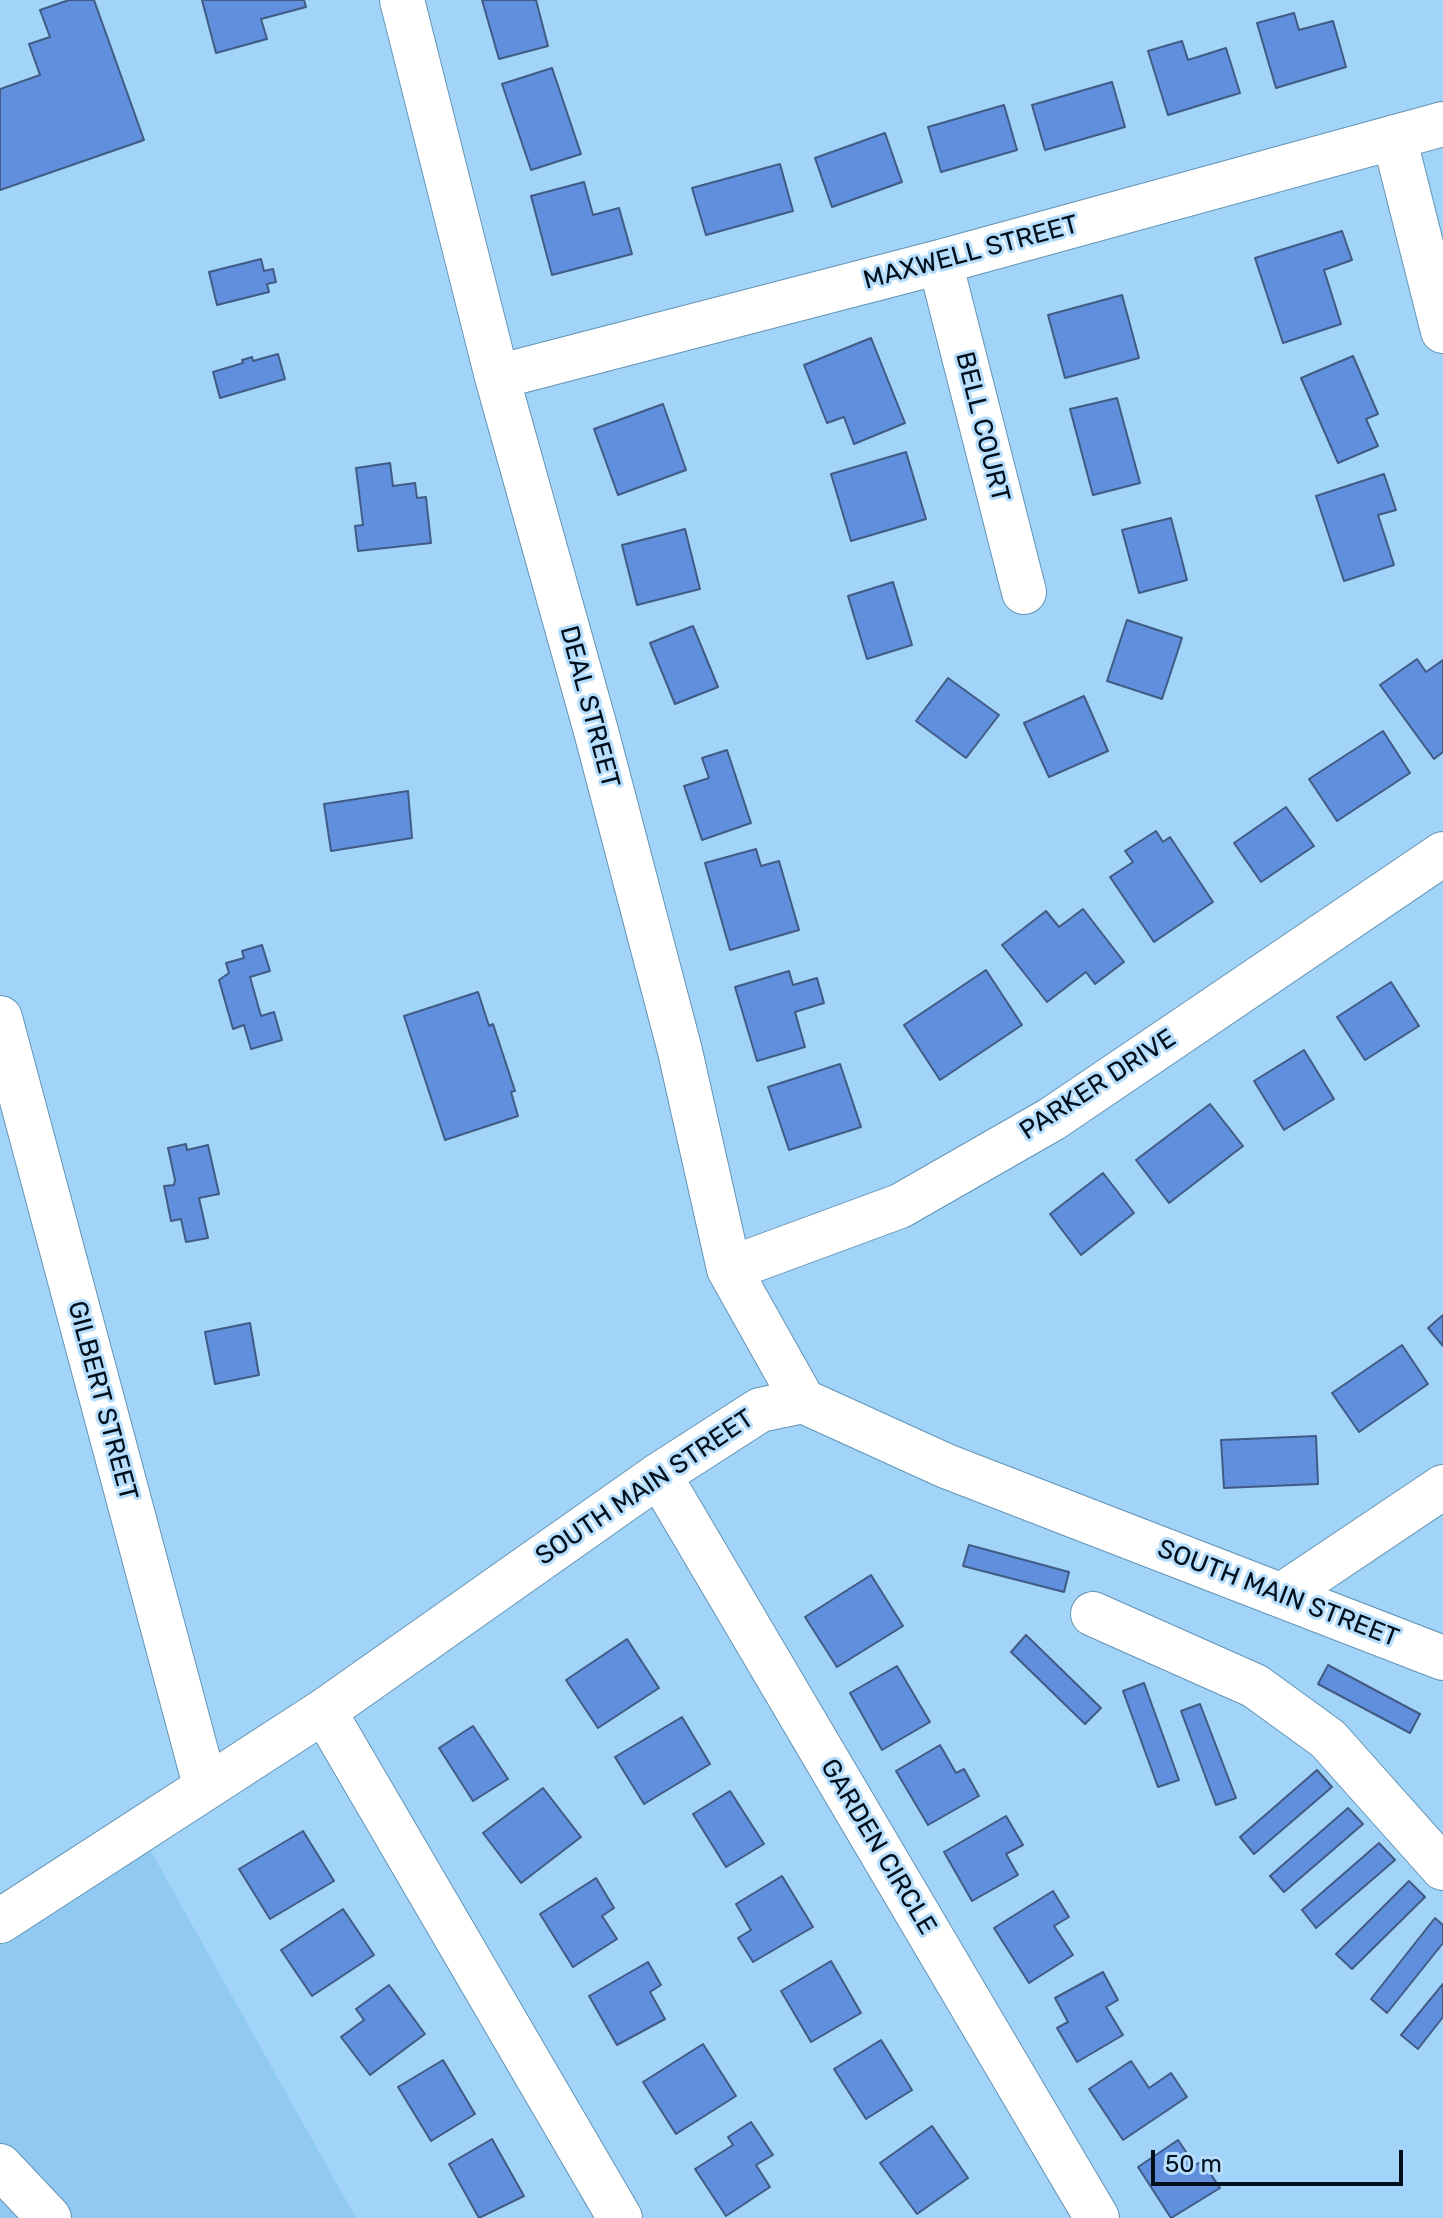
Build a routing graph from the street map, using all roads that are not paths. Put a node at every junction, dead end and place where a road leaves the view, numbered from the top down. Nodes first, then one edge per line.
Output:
1 (402, 0) edge
2 (1443, 124) edge
3 (1394, 137) junction
4 (940, 262) junction
5 (1443, 331) edge
6 (497, 377) junction
7 (1024, 592) dead end
8 (1443, 854) edge
9 (0, 1018) edge
10 (729, 1269) junction
11 (803, 1401) junction
12 (659, 1475) junction
13 (1443, 1487) edge
14 (1282, 1595) junction
15 (1093, 1614) dead end
16 (1443, 1658) edge
17 (324, 1711) junction
18 (205, 1785) junction
19 (1443, 1868) edge
20 (0, 1921) edge
21 (0, 2166) edge
22 (49, 2218) edge
23 (620, 2218) edge
24 (1097, 2218) edge

1 - 6 street, DEAL STREET
2 - 3 street, MAXWELL STREET
3 - 4 street, MAXWELL STREET
3 - 5 street
4 - 6 street, MAXWELL STREET
4 - 7 street, BELL COURT
6 - 10 street, DEAL STREET
8 - 10 street, PARKER DRIVE
9 - 18 street, GILBERT STREET
10 - 11 street, DEAL STREET
11 - 12 street, SOUTH MAIN STREET
11 - 14 street, SOUTH MAIN STREET
12 - 17 street, SOUTH MAIN STREET
12 - 24 street, GARDEN CIRCLE
13 - 14 street
14 - 16 street, SOUTH MAIN STREET
15 - 19 street
17 - 18 street, SOUTH MAIN STREET
17 - 23 street
18 - 20 street, SOUTH MAIN STREET
21 - 22 street

